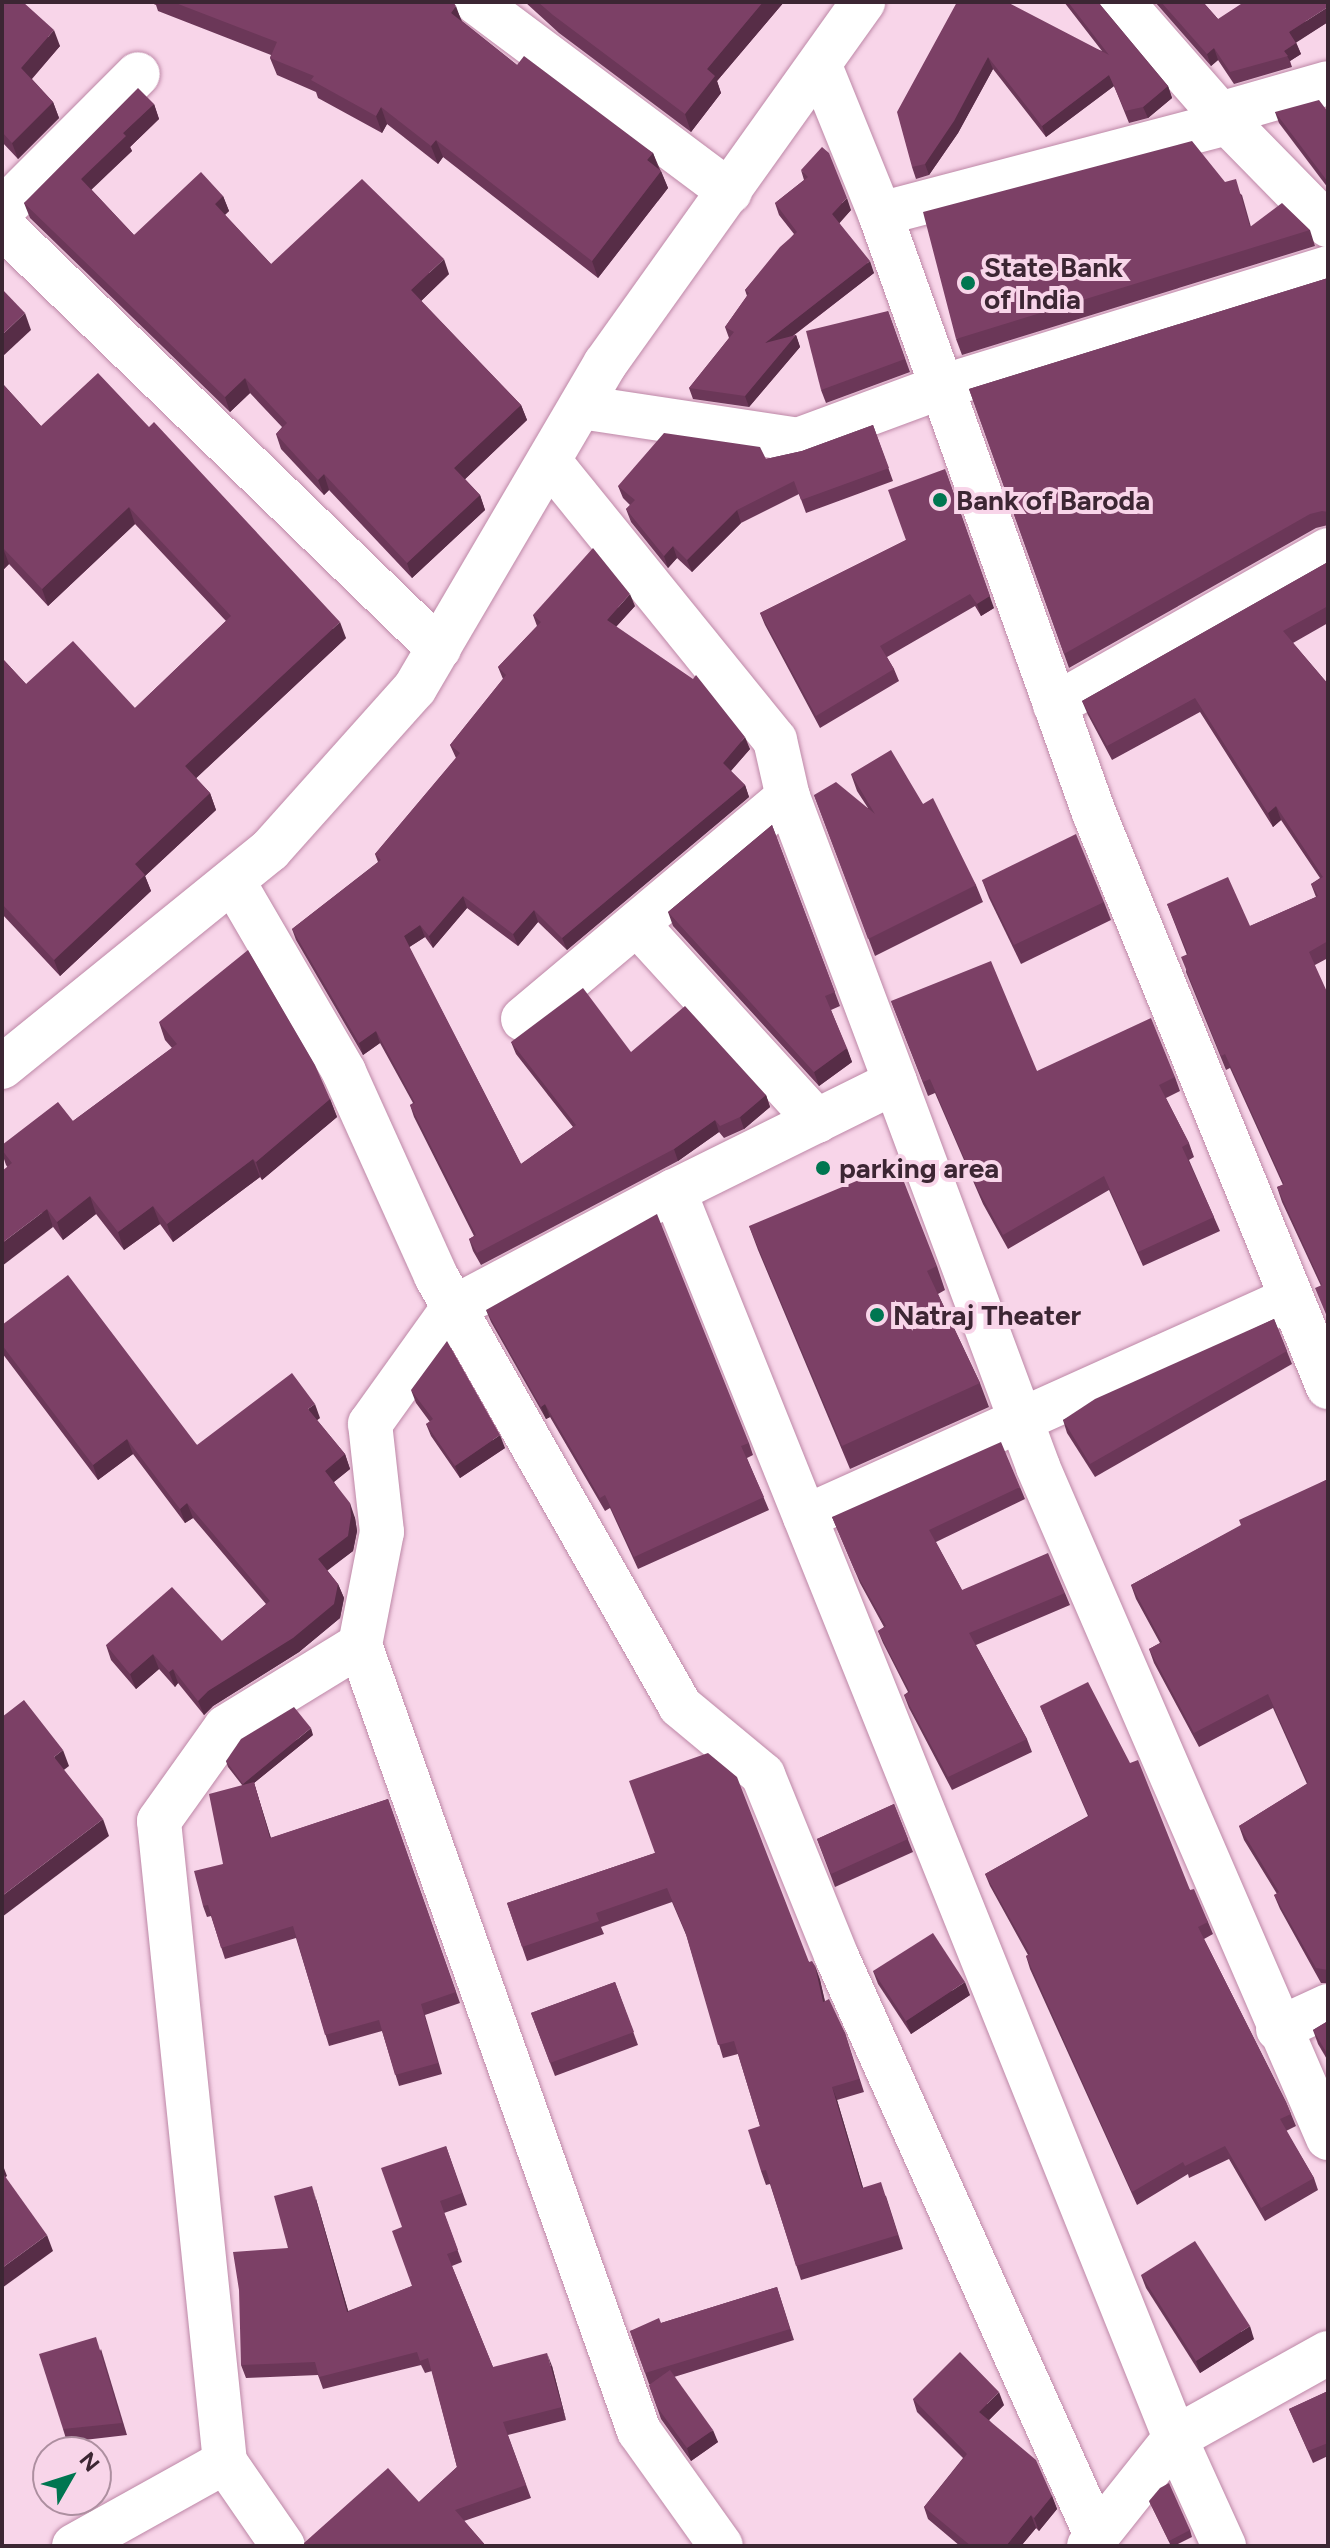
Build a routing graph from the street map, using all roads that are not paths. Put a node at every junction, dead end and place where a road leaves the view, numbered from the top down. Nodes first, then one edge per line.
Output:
1 (476, 2) edge
2 (863, 2) edge
3 (1122, 2) edge
4 (820, 66) junction
5 (138, 74) dead end
6 (1328, 83) edge
7 (1224, 119) junction
8 (730, 192) junction
9 (2, 210) edge
10 (880, 214) junction
11 (1328, 225) edge
12 (2, 226) edge
13 (1328, 268) edge
14 (941, 387) junction
15 (581, 407) junction
16 (549, 461) junction
17 (1328, 550) edge
18 (439, 649) junction
19 (1055, 705) junction
20 (788, 797) junction
21 (233, 881) junction
22 (637, 924) junction
23 (523, 1019) dead end
24 (2, 1067) edge
25 (895, 1082) junction
26 (817, 1121) junction
27 (674, 1191) junction
28 (1290, 1299) junction
29 (453, 1308) junction
30 (1328, 1387) edge
31 (1021, 1419) junction
32 (805, 1517) junction
33 (360, 1645) junction
34 (1328, 2006) edge
35 (1278, 2029) junction
36 (1328, 2138) edge
37 (1328, 2353) edge
38 (1175, 2438) junction
39 (225, 2462) junction
40 (1093, 2540) edge
41 (74, 2546) edge
42 (283, 2546) edge
43 (721, 2546) edge
44 (1224, 2546) edge

1 - 8 street
2 - 4 street
3 - 7 street
4 - 8 street
4 - 10 street
5 - 9 street
6 - 7 street
7 - 10 street
7 - 11 street
8 - 15 street
10 - 14 street
12 - 18 street
13 - 14 street
14 - 15 street
14 - 19 street
15 - 16 street
16 - 18 street
16 - 20 street
17 - 19 street
18 - 21 street
19 - 28 street
20 - 22 street
20 - 25 street
21 - 24 street
21 - 29 street
22 - 23 street
22 - 26 street
25 - 26 street
25 - 31 street
26 - 27 street
27 - 29 street
27 - 32 street
28 - 30 street
28 - 31 street
29 - 33 street
29 - 40 street
31 - 32 street
31 - 35 street
32 - 38 street
33 - 39 street
33 - 43 street
34 - 35 street
35 - 36 street
37 - 38 street
38 - 40 street
38 - 44 street
39 - 41 street
39 - 42 street

